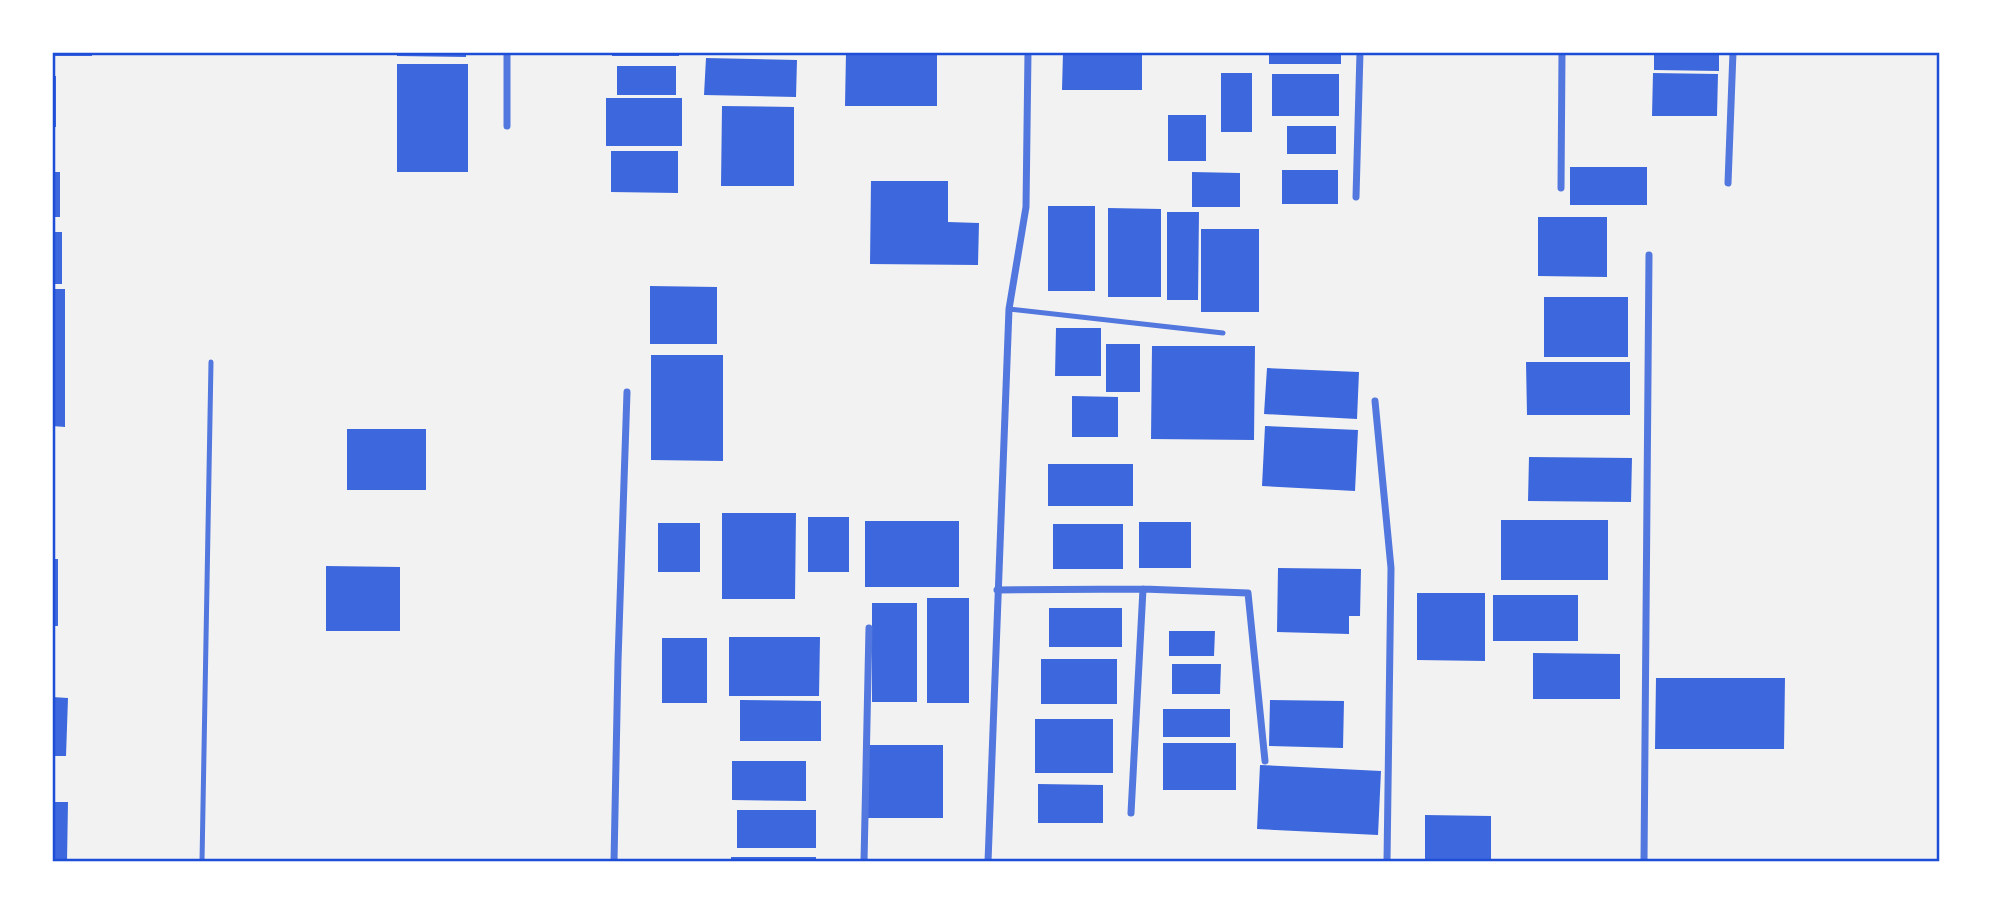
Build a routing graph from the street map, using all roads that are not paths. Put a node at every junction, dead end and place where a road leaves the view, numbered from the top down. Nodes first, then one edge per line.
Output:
1 (507, 52) edge
2 (1028, 52) edge
3 (1360, 52) edge
4 (1562, 52) edge
5 (1732, 52) edge
6 (507, 126) dead end
7 (1728, 183) dead end
8 (1561, 188) dead end
9 (1356, 197) dead end
10 (1648, 255) dead end
11 (1009, 309) junction
12 (1223, 334) dead end
13 (211, 362) dead end
14 (627, 392) dead end
15 (1375, 401) dead end
16 (1143, 589) junction
17 (997, 590) junction
18 (869, 628) dead end
19 (1265, 761) dead end
20 (1131, 813) dead end
21 (202, 862) edge
22 (614, 862) edge
23 (864, 862) edge
24 (988, 862) edge
25 (1387, 862) edge
26 (1644, 862) edge

1 - 6 street
2 - 11 street
3 - 9 street
4 - 8 street
5 - 7 street
10 - 26 street
11 - 12 lane
11 - 17 street
13 - 21 lane
14 - 22 street
15 - 25 street
16 - 17 street
16 - 19 street
16 - 20 street
17 - 24 street
18 - 23 street

